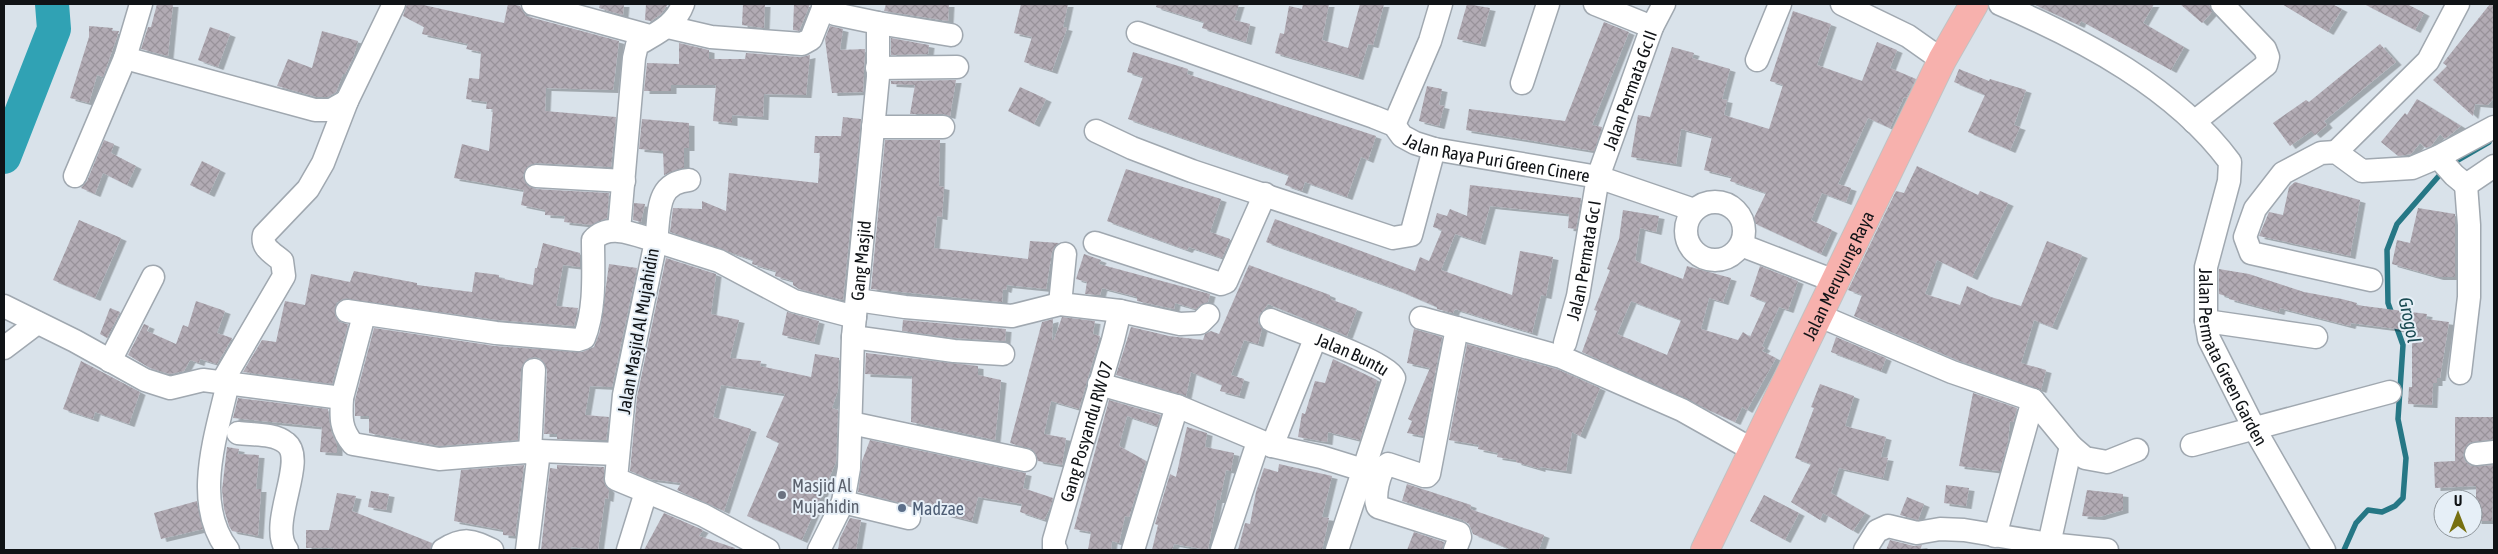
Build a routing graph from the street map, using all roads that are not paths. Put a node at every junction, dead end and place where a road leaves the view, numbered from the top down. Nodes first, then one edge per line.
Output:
1 (141, 4) edge
2 (394, 4) edge
3 (533, 4) edge
4 (683, 4) edge
5 (1441, 4) edge
6 (1548, 4) edge
7 (1595, 4) edge
8 (1664, 4) edge
9 (1780, 4) edge
10 (1842, 4) edge
11 (1974, 4) edge
12 (2000, 4) edge
13 (2222, 4) edge
14 (2458, 4) edge
15 (824, 5) edge
16 (878, 23) junction
17 (1652, 27) junction
18 (659, 32) junction
19 (1138, 33) dead end
20 (951, 35) dead end
21 (125, 58) junction
22 (1757, 60) dead end
23 (1942, 60) junction
24 (957, 67) dead end
25 (877, 68) junction
26 (1522, 83) dead end
27 (347, 101) junction
28 (2194, 122) junction
29 (1394, 125) junction
30 (873, 127) junction
31 (943, 127) dead end
32 (2494, 127) edge
33 (1096, 131) dead end
34 (1434, 149) junction
35 (2336, 152) junction
36 (2494, 166) edge
37 (2450, 170) junction
38 (75, 176) dead end
39 (536, 176) dead end
40 (1598, 177) junction
41 (689, 180) dead end
42 (624, 181) junction
43 (1265, 194) junction
44 (1694, 210) junction
45 (619, 230) junction
46 (656, 241) junction
47 (1095, 243) dead end
48 (1741, 245) junction
49 (1065, 254) dead end
50 (153, 277) dead end
51 (2371, 280) dead end
52 (1837, 282) junction
53 (1060, 304) junction
54 (4, 306) edge
55 (1120, 311) junction
56 (1208, 315) dead end
57 (1820, 316) junction
58 (855, 318) junction
59 (1421, 318) dead end
60 (1272, 320) dead end
61 (2206, 321) junction
62 (38, 323) junction
63 (1457, 328) junction
64 (2316, 337) dead end
65 (1315, 339) junction
66 (1565, 342) dead end
67 (4, 348) edge
68 (1003, 354) dead end
69 (110, 361) junction
70 (534, 370) dead end
71 (2460, 373) dead end
72 (225, 383) junction
73 (1099, 384) junction
74 (2390, 392) dead end
75 (342, 398) junction
76 (2033, 400) junction
77 (1177, 406) junction
78 (851, 423) junction
79 (2254, 428) junction
80 (238, 433) dead end
81 (1265, 444) junction
82 (2192, 445) dead end
83 (2071, 446) junction
84 (1753, 450) junction
85 (2137, 450) dead end
86 (535, 452) junction
87 (618, 454) junction
88 (1025, 460) dead end
89 (1363, 470) junction
90 (646, 492) junction
91 (843, 502) junction
92 (909, 518) dead end
93 (1995, 536) junction
94 (2049, 544) junction
95 (228, 550) edge
96 (287, 550) edge
97 (443, 550) edge
98 (492, 550) edge
99 (527, 550) edge
100 (628, 550) edge
101 (768, 550) edge
102 (820, 550) edge
103 (1056, 550) edge
104 (1133, 550) edge
105 (1222, 550) edge
106 (1337, 550) edge
107 (1455, 550) edge
108 (1705, 550) edge
109 (1866, 550) edge
110 (2107, 550) edge
111 (2324, 550) edge

1 - 21 street
2 - 27 street
3 - 18 street
4 - 18 street
5 - 29 street
6 - 26 street
7 - 17 street
8 - 17 street, Jalan Permata Gc II
9 - 22 street
10 - 23 street
11 - 23 main road, Jalan Meruyung Raya
12 - 28 street, Jalan Permata Green Garden
13 - 28 street
14 - 35 street
15 - 16 street
15 - 18 street
16 - 20 street
16 - 25 street, Gang Masjid
17 - 40 street, Jalan Permata Gc II
18 - 42 street
19 - 29 street, Jalan Raya Puri Green Cinere
21 - 27 street
21 - 38 street
23 - 52 main road, Jalan Meruyung Raya
24 - 25 street
25 - 30 street, Gang Masjid
27 - 72 street
28 - 61 street, Jalan Permata Green Garden
29 - 34 street, Jalan Raya Puri Green Cinere
30 - 31 street
30 - 58 street, Gang Masjid
32 - 37 street
33 - 43 street
34 - 40 street, Jalan Raya Puri Green Cinere
34 - 43 street
35 - 37 street
35 - 51 street
36 - 37 street
37 - 71 street
39 - 42 street
40 - 44 street, Jalan Raya Puri Green Cinere
40 - 66 street, Jalan Permata Gc I
41 - 46 street
42 - 45 street
43 - 47 street
44 - 48 street
44 - 48 street
45 - 46 street, Jalan Masjid Al Mujahidin
45 - 75 street
46 - 58 street
46 - 87 street, Jalan Masjid Al Mujahidin
48 - 52 street
49 - 53 street
50 - 69 street
52 - 57 main road, Jalan Meruyung Raya
53 - 55 street
53 - 58 street
54 - 62 street
55 - 56 street
55 - 73 street, Gang Posyandu RW 07
57 - 76 street
57 - 84 main road, Jalan Meruyung Raya
58 - 68 street
58 - 78 street, Gang Masjid
59 - 63 street
60 - 65 street, Jalan Buntu
61 - 64 street
61 - 79 street, Jalan Permata Green Garden
62 - 67 street
62 - 69 street
63 - 84 street
63 - 107 street
65 - 81 street
65 - 89 street, Jalan Buntu
69 - 72 street
70 - 86 street
72 - 75 street
72 - 95 street
73 - 77 street
73 - 103 street, Gang Posyandu RW 07
74 - 79 street
75 - 86 street
76 - 83 street
76 - 93 street
77 - 81 street
77 - 104 street
78 - 88 street
78 - 91 street, Gang Masjid
79 - 82 street
79 - 111 street, Jalan Permata Green Garden
80 - 96 street
81 - 89 street
81 - 105 street
83 - 85 street
83 - 94 street
84 - 108 main road, Jalan Meruyung Raya
86 - 87 street
86 - 99 street
87 - 90 street, Jalan Masjid Al Mujahidin
89 - 106 street
90 - 100 street
90 - 101 street, Jalan Masjid Al Mujahidin
91 - 92 street
91 - 102 street, Gang Masjid
93 - 94 street
93 - 109 street
94 - 110 street
97 - 98 street

